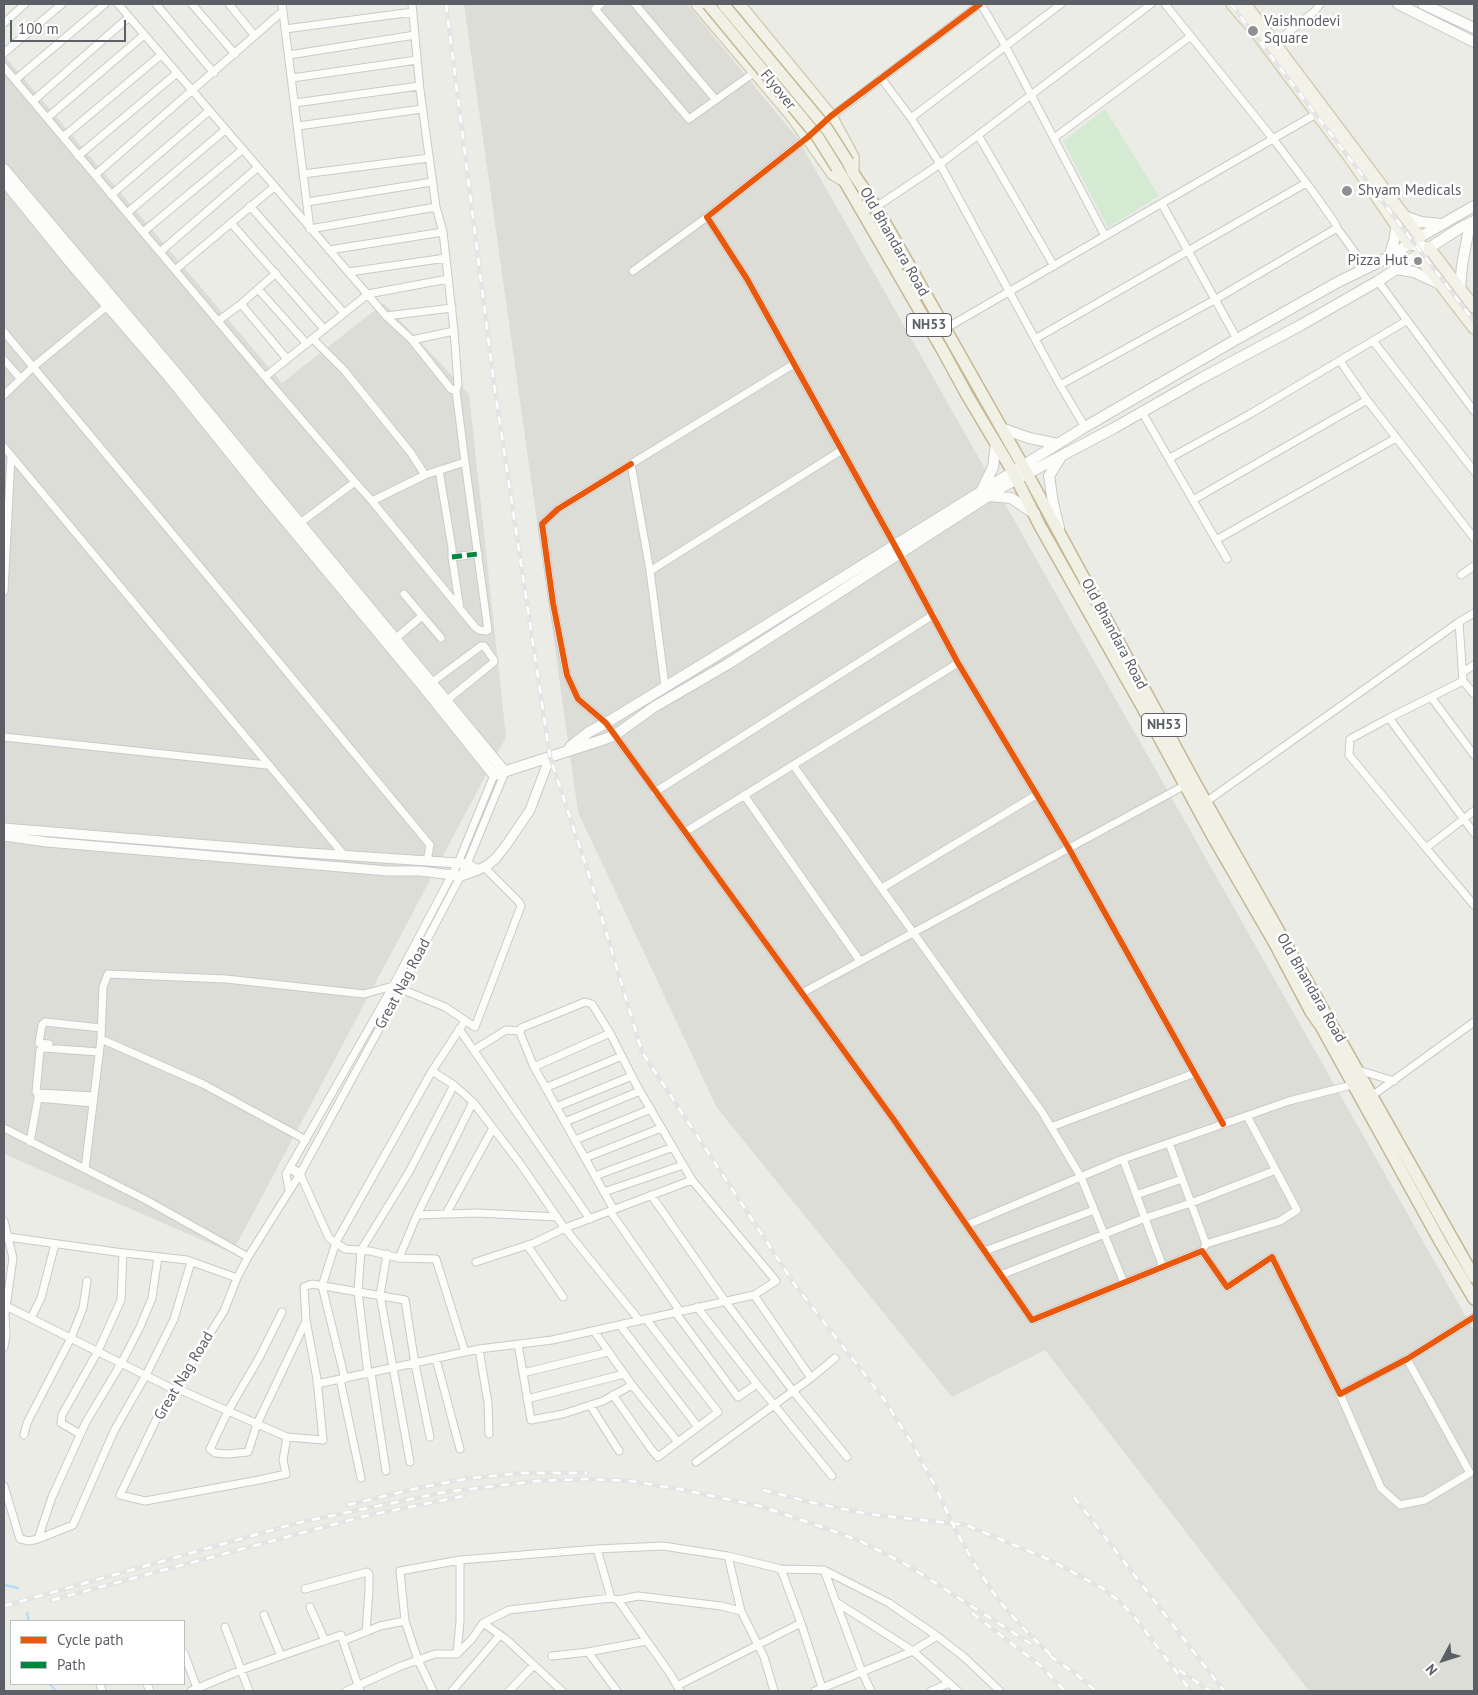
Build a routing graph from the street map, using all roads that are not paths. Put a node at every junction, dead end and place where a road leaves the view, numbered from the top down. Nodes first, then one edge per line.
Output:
1 (25, 4) edge
2 (62, 4) edge
3 (105, 4) edge
4 (118, 4) edge
5 (156, 4) edge
6 (192, 4) edge
7 (229, 4) edge
8 (601, 4) edge
9 (635, 4) edge
10 (697, 4) edge
11 (708, 4) edge
12 (722, 4) edge
13 (740, 4) edge
14 (980, 4) edge
15 (1061, 4) edge
16 (1151, 4) edge
17 (1165, 4) edge
18 (1232, 4) edge
19 (1245, 4) edge
20 (1320, 4) edge
21 (1398, 4) edge
22 (1427, 5) edge
23 (283, 6) edge
24 (412, 8) edge
25 (129, 17) junction
26 (4, 22) edge
27 (1474, 28) edge
28 (285, 29) junction
29 (144, 35) junction
30 (415, 35) junction
31 (255, 36) junction
32 (1191, 36) junction
33 (1474, 42) edge
34 (1274, 43) junction
35 (1006, 47) junction
36 (4, 54) edge
37 (235, 54) junction
38 (289, 54) junction
39 (161, 55) junction
40 (417, 60) junction
41 (4, 67) edge
42 (755, 72) junction
43 (176, 73) junction
44 (214, 73) junction
45 (292, 78) junction
46 (881, 78) junction
47 (15, 80) junction
48 (419, 86) junction
49 (193, 92) junction
50 (1030, 94) junction
51 (715, 99) junction
52 (32, 101) junction
53 (295, 103) junction
54 (422, 109) junction
55 (210, 111) junction
56 (1316, 114) junction
57 (831, 116) junction
58 (47, 118) junction
59 (911, 118) junction
60 (298, 126) junction
61 (225, 130) junction
62 (978, 135) junction
63 (63, 137) junction
64 (808, 137) junction
65 (1054, 138) junction
66 (1274, 140) junction
67 (242, 150) junction
68 (78, 156) junction
69 (429, 158) junction
70 (940, 164) junction
71 (257, 168) junction
72 (851, 168) junction
73 (4, 169) edge
74 (304, 174) junction
75 (95, 175) junction
76 (843, 180) junction
77 (4, 181) edge
78 (432, 182) junction
79 (1306, 183) junction
80 (274, 187) junction
81 (112, 195) junction
82 (307, 202) junction
83 (1162, 204) junction
84 (250, 206) junction
85 (1474, 206) edge
86 (436, 207) junction
87 (876, 207) junction
88 (127, 213) junction
89 (707, 216) junction
90 (1401, 221) junction
91 (1472, 222) edge
92 (231, 223) junction
93 (1441, 224) junction
94 (1337, 228) junction
95 (310, 229) junction
96 (143, 232) junction
97 (443, 232) junction
98 (1105, 236) junction
99 (1419, 246) junction
100 (329, 250) junction
101 (1189, 251) junction
102 (160, 252) junction
103 (1389, 257) junction
104 (446, 258) junction
105 (77, 262) junction
106 (1054, 266) junction
107 (1367, 269) junction
108 (1396, 269) junction
109 (175, 270) junction
110 (633, 271) dead end
111 (349, 272) junction
112 (276, 273) junction
113 (448, 279) junction
114 (1378, 281) junction
115 (1440, 284) junction
116 (258, 289) junction
117 (1460, 289) junction
118 (1008, 292) junction
119 (368, 294) junction
120 (1216, 299) junction
121 (241, 304) junction
122 (107, 306) junction
123 (1474, 307) edge
124 (452, 308) junction
125 (344, 313) junction
126 (386, 316) junction
127 (218, 321) junction
128 (1406, 321) junction
129 (1474, 328) edge
130 (324, 329) junction
131 (454, 331) junction
132 (4, 332) edge
133 (939, 332) junction
134 (1237, 339) junction
135 (412, 340) junction
136 (1035, 340) junction
137 (310, 341) junction
138 (1372, 341) junction
139 (287, 359) junction
140 (4, 360) edge
141 (1340, 361) junction
142 (794, 364) junction
143 (33, 368) junction
144 (265, 377) junction
145 (21, 379) junction
146 (1060, 385) junction
147 (456, 391) junction
148 (4, 395) edge
149 (1367, 400) junction
150 (1142, 412) junction
151 (1474, 412) edge
152 (1085, 427) junction
153 (1001, 428) junction
154 (1396, 438) junction
155 (996, 443) junction
156 (4, 447) edge
157 (1060, 449) junction
158 (842, 450) junction
159 (11, 456) junction
160 (1170, 458) junction
161 (465, 462) junction
162 (631, 464) junction
163 (439, 470) junction
164 (1474, 471) edge
165 (1020, 472) junction
166 (425, 475) junction
167 (355, 482) junction
168 (985, 494) junction
169 (1193, 500) junction
170 (372, 501) junction
171 (1035, 514) junction
172 (296, 526) junction
173 (1061, 536) junction
174 (1474, 538) edge
175 (1216, 540) junction
176 (898, 550) junction
177 (478, 554) junction
178 (452, 557) junction
179 (1227, 559) dead end
180 (1474, 566) edge
181 (650, 571) junction
182 (1461, 575) dead end
183 (4, 591) edge
184 (404, 594) dead end
185 (1091, 603) junction
186 (460, 610) junction
187 (1474, 613) edge
188 (932, 615) junction
189 (422, 616) junction
190 (1459, 622) junction
191 (441, 638) dead end
192 (395, 639) junction
193 (958, 663) junction
194 (1474, 665) edge
195 (1463, 672) junction
196 (1463, 681) junction
197 (431, 683) junction
198 (665, 686) junction
199 (1474, 694) edge
200 (1431, 697) junction
201 (446, 701) junction
202 (1389, 718) junction
203 (606, 723) junction
204 (615, 735) junction
205 (4, 738) edge
206 (566, 751) junction
207 (1474, 755) edge
208 (550, 757) junction
209 (268, 765) junction
210 (793, 765) junction
211 (505, 772) junction
212 (494, 775) junction
213 (1189, 783) junction
214 (655, 792) junction
215 (744, 795) junction
216 (1036, 796) junction
217 (1202, 805) junction
218 (1474, 811) edge
219 (1463, 819) junction
220 (4, 828) edge
221 (685, 832) junction
222 (1474, 834) edge
223 (4, 836) edge
224 (1068, 847) junction
225 (1426, 848) junction
226 (344, 856) junction
227 (427, 861) junction
228 (463, 864) junction
229 (345, 867) junction
230 (481, 869) junction
231 (424, 872) junction
232 (457, 876) junction
233 (882, 888) junction
234 (1474, 905) edge
235 (913, 932) junction
236 (860, 961) junction
237 (393, 986) junction
238 (401, 989) junction
239 (802, 993) junction
240 (465, 1021) junction
241 (1474, 1022) edge
242 (101, 1028) junction
243 (459, 1029) junction
244 (520, 1031) junction
245 (610, 1033) junction
246 (101, 1038) junction
247 (99, 1050) junction
248 (474, 1050) junction
249 (622, 1056) junction
250 (534, 1067) junction
251 (1358, 1070) junction
252 (432, 1071) junction
253 (1195, 1073) junction
254 (632, 1076) junction
255 (1394, 1081) junction
256 (1359, 1083) junction
257 (454, 1086) junction
258 (545, 1088) junction
259 (640, 1091) junction
260 (93, 1099) junction
261 (1367, 1099) junction
262 (473, 1102) junction
263 (556, 1107) junction
264 (651, 1109) junction
265 (1247, 1116) junction
266 (565, 1122) junction
267 (1223, 1124) junction
268 (1051, 1127) junction
269 (4, 1128) edge
270 (493, 1128) junction
271 (661, 1128) junction
272 (306, 1140) junction
273 (575, 1140) junction
274 (30, 1142) junction
275 (1169, 1143) junction
276 (673, 1147) junction
277 (585, 1158) junction
278 (1123, 1159) junction
279 (683, 1165) junction
280 (290, 1168) junction
281 (84, 1169) junction
282 (1276, 1170) junction
283 (300, 1174) junction
284 (595, 1176) junction
285 (1081, 1177) junction
286 (1182, 1179) junction
287 (692, 1180) junction
288 (289, 1191) junction
289 (604, 1192) junction
290 (1136, 1195) junction
291 (651, 1196) junction
292 (1191, 1203) junction
293 (612, 1210) junction
294 (1094, 1210) junction
295 (446, 1214) junction
296 (417, 1215) junction
297 (557, 1217) junction
298 (1145, 1218) junction
299 (590, 1219) junction
300 (4, 1221) edge
301 (967, 1225) junction
302 (565, 1228) junction
303 (1104, 1234) junction
304 (8, 1237) junction
305 (336, 1242) junction
306 (55, 1244) junction
307 (1206, 1244) junction
308 (527, 1245) junction
309 (361, 1250) junction
310 (985, 1251) junction
311 (1202, 1251) junction
312 (123, 1253) junction
313 (387, 1254) junction
314 (158, 1257) junction
315 (248, 1257) junction
316 (399, 1258) junction
317 (191, 1262) junction
318 (476, 1262) dead end
319 (12, 1266) junction
320 (1163, 1267) junction
321 (4, 1268) edge
322 (1001, 1275) junction
323 (237, 1278) junction
324 (1474, 1278) edge
325 (86, 1281) dead end
326 (1124, 1283) junction
327 (322, 1286) junction
328 (358, 1292) junction
329 (6, 1295) edge
330 (380, 1295) junction
331 (754, 1295) junction
332 (563, 1297) dead end
333 (1474, 1299) edge
334 (725, 1301) junction
335 (6, 1306) junction
336 (697, 1307) junction
337 (282, 1312) dead end
338 (678, 1312) junction
339 (1474, 1317) edge
340 (4, 1318) edge
341 (31, 1318) junction
342 (306, 1320) junction
343 (642, 1320) junction
344 (620, 1325) junction
345 (594, 1331) junction
346 (71, 1338) junction
347 (518, 1344) junction
348 (4, 1347) edge
349 (479, 1349) junction
350 (98, 1351) junction
351 (465, 1352) junction
352 (608, 1352) junction
353 (835, 1358) dead end
354 (436, 1359) junction
355 (1407, 1359) junction
356 (122, 1362) junction
357 (415, 1364) junction
358 (392, 1369) junction
359 (523, 1372) junction
360 (369, 1373) junction
361 (624, 1374) junction
362 (146, 1375) junction
363 (812, 1378) junction
364 (342, 1379) junction
365 (318, 1384) junction
366 (757, 1384) junction
367 (632, 1385) junction
368 (176, 1389) junction
369 (793, 1391) junction
370 (1340, 1394) junction
371 (614, 1395) junction
372 (528, 1399) junction
373 (774, 1405) junction
374 (590, 1406) junction
375 (228, 1411) junction
376 (257, 1424) junction
377 (698, 1427) junction
378 (80, 1434) junction
379 (489, 1434) dead end
380 (24, 1435) dead end
381 (287, 1437) junction
382 (430, 1437) dead end
383 (678, 1442) junction
384 (460, 1449) dead end
385 (619, 1452) dead end
386 (847, 1457) dead end
387 (410, 1462) dead end
388 (696, 1462) dead end
389 (386, 1471) dead end
390 (832, 1476) dead end
391 (361, 1478) dead end
392 (4, 1486) edge
393 (38, 1539) junction
394 (597, 1549) junction
395 (728, 1556) junction
396 (460, 1560) junction
397 (781, 1569) junction
398 (824, 1570) junction
399 (305, 1589) dead end
400 (614, 1599) junction
401 (836, 1602) junction
402 (310, 1606) dead end
403 (741, 1610) junction
404 (264, 1616) dead end
405 (406, 1621) junction
406 (801, 1623) junction
407 (483, 1624) junction
408 (225, 1627) dead end
409 (366, 1632) junction
410 (500, 1635) junction
411 (937, 1636) junction
412 (325, 1641) junction
413 (343, 1641) junction
414 (646, 1641) junction
415 (758, 1644) junction
416 (913, 1651) junction
417 (588, 1652) junction
418 (457, 1654) junction
419 (185, 1656) edge
420 (281, 1656) junction
421 (552, 1656) dead end
422 (418, 1660) junction
423 (534, 1665) junction
424 (241, 1670) junction
425 (862, 1672) junction
426 (949, 1683) junction
427 (359, 1689) edge
428 (679, 1689) edge
429 (196, 1690) edge
430 (820, 1690) edge
431 (249, 1691) edge
432 (346, 1691) edge
433 (433, 1691) edge
434 (452, 1691) edge
435 (509, 1691) edge
436 (562, 1691) edge
437 (617, 1691) edge
438 (774, 1691) edge
439 (871, 1691) edge
440 (931, 1691) edge
441 (958, 1691) edge
442 (1000, 1691) edge

1 - 26 street
2 - 36 street
3 - 47 street
4 - 25 street
5 - 44 street
6 - 37 street
7 - 31 street
8 - 51 street
9 - 51 street
10 - 42 main road, NH53
11 - 76 highway, Flyover / NH53, bridge
12 - 72 highway, Flyover, bridge
13 - 57 main road, Old Bhandara Road / NH53
14 - 35 street
14 - 46 street
15 - 35 street
16 - 50 street
17 - 32 street
18 - 56 main road
19 - 34 main road
20 - 34 street
21 - 33 main road
22 - 27 main road
23 - 28 street
23 - 31 street
24 - 28 street
24 - 30 street
25 - 29 street
25 - 52 street
28 - 38 street
29 - 39 street
29 - 58 street
30 - 38 street
30 - 40 street
31 - 37 street
32 - 65 street
32 - 66 street
34 - 90 main road
35 - 50 street
35 - 59 street
37 - 44 street
38 - 45 street
39 - 43 street
39 - 63 street
40 - 45 street
40 - 48 street
41 - 47 street
42 - 51 street
42 - 64 main road, NH53
43 - 49 street
43 - 68 street
44 - 49 street
45 - 53 street
46 - 57 street
46 - 59 street
47 - 52 street
48 - 53 street
48 - 54 street
49 - 55 street
49 - 75 street
50 - 62 street
50 - 65 street
52 - 58 street
53 - 60 street
54 - 60 street
54 - 69 street
55 - 61 street
55 - 81 street
56 - 66 street
56 - 90 main road
57 - 64 street
57 - 72 main road, Old Bhandara Road / NH53
58 - 63 street
59 - 70 street
60 - 74 street
61 - 67 street
61 - 88 street
62 - 70 street
62 - 106 street
63 - 68 street
64 - 76 main road, NH53
64 - 89 street
65 - 98 street
66 - 79 street
66 - 83 street
67 - 71 street
67 - 96 street
68 - 75 street
69 - 74 street
69 - 78 street
70 - 87 street
70 - 118 street
71 - 80 street
71 - 102 street
72 - 87 highway, Old Bhandara Road / NH53
73 - 105 main road
74 - 82 street
75 - 81 street
76 - 133 highway, NH53
77 - 105 main road
78 - 82 street
78 - 86 street
79 - 94 street
79 - 101 street
80 - 84 street
80 - 95 street
81 - 88 street
82 - 95 street
83 - 98 street
83 - 101 street
84 - 92 street
84 - 125 street
85 - 93 main road
86 - 95 street
86 - 97 street
87 - 133 highway, Old Bhandara Road / NH53
88 - 96 street
89 - 110 street
89 - 142 street
90 - 93 main road
90 - 99 main road
90 - 103 main road
91 - 99 main road
91 - 117 main road
92 - 109 street
92 - 112 street
93 - 99 main road
94 - 107 street
94 - 120 street
95 - 100 street
96 - 102 street
97 - 100 street
97 - 104 street
98 - 106 street
99 - 103 main road
99 - 108 main road
99 - 115 main road
99 - 117 main road
100 - 111 street
101 - 120 street
101 - 136 street
102 - 109 street
103 - 107 main road
104 - 111 street
104 - 113 street
105 - 122 main road
105 - 172 main road
106 - 118 street
107 - 134 main road
108 - 114 main road
108 - 115 main road
109 - 127 street
111 - 119 street
112 - 116 street
112 - 130 street
113 - 119 street
113 - 124 street
114 - 128 street
114 - 150 main road
115 - 129 main road
116 - 121 street
116 - 137 street
117 - 123 main road
118 - 133 street
118 - 136 street
119 - 125 street
119 - 126 street
120 - 134 street
120 - 146 street
121 - 127 street
121 - 139 street
122 - 143 street
122 - 172 main road
124 - 126 street
124 - 131 street
125 - 130 street
126 - 135 street
127 - 144 street
128 - 138 street
128 - 151 street
130 - 137 street
131 - 135 street
131 - 147 street
132 - 143 street
133 - 153 highway, Old Bhandara Road / NH53
133 - 155 highway, NH53
134 - 152 main road
135 - 147 street
136 - 146 street
137 - 139 street
137 - 166 street
138 - 141 street
138 - 164 street
139 - 144 street
140 - 145 street
141 - 149 street
141 - 160 street
142 - 158 street
142 - 162 street
143 - 145 street
143 - 227 street
144 - 167 street
145 - 148 street
146 - 152 street
147 - 161 street
149 - 154 street
149 - 169 street
150 - 157 main road
150 - 160 street
152 - 157 main road
153 - 157 main road
153 - 165 highway, Old Bhandara Road / NH53
154 - 174 street
154 - 175 street
155 - 165 highway, NH53
155 - 168 main road
156 - 159 street
157 - 165 main road
157 - 173 main road
158 - 176 street
158 - 181 street
159 - 183 street
159 - 209 street
160 - 169 street
161 - 163 street
161 - 177 street
162 - 181 street
162 - 203 street
163 - 166 street
163 - 178 street
165 - 168 main road
165 - 171 highway, NH53
165 - 173 highway, Old Bhandara Road / NH53
166 - 170 street
167 - 170 street
167 - 172 street
168 - 171 main road
168 - 176 main road
169 - 175 street
170 - 186 street
171 - 185 highway, NH53
172 - 192 main road
172 - 212 main road
173 - 185 highway, Old Bhandara Road / NH53
175 - 179 street
176 - 188 street
176 - 198 main road
176 - 204 main road
177 - 178 street
177 - 186 street
178 - 186 street
180 - 182 street
181 - 198 street
184 - 189 street
185 - 213 highway, Old Bhandara Road / NH53
187 - 190 street
188 - 193 street
188 - 214 street
189 - 191 street
189 - 192 street
190 - 195 street
190 - 217 street
192 - 197 main road
193 - 210 street
193 - 216 street
194 - 195 street
195 - 196 street
196 - 199 street
196 - 200 street
197 - 201 main road
197 - 201 street
198 - 203 main road
200 - 202 street
200 - 207 street
201 - 211 main road
202 - 219 street
202 - 225 street
203 - 204 street
203 - 206 main road
204 - 206 main road
204 - 214 street
205 - 209 street
206 - 208 main road
208 - 211 main road
208 - 230 street
209 - 226 street
210 - 215 street
210 - 233 street
211 - 212 main road
211 - 228 street, Great Nag Road
212 - 228 street
213 - 217 highway, Old Bhandara Road / NH53
213 - 224 street
214 - 221 street
215 - 221 street
215 - 236 street
216 - 224 street
216 - 233 street
217 - 251 highway, Old Bhandara Road / NH53
217 - 256 highway, NH53
218 - 219 street
219 - 222 street
219 - 225 street
220 - 226 street
221 - 239 street
223 - 229 street
224 - 235 street
224 - 253 street
225 - 234 street
226 - 227 street
226 - 229 street
227 - 228 street
227 - 231 street
228 - 230 street
228 - 232 street, Great Nag Road
229 - 231 street
230 - 232 street
230 - 240 street
231 - 232 street
232 - 237 street
232 - 238 street, Great Nag Road
233 - 235 street
235 - 236 street
235 - 268 street
236 - 239 street
237 - 242 street
237 - 272 street
238 - 240 street
238 - 283 street, Great Nag Road
239 - 301 street
240 - 243 street
241 - 255 street
242 - 246 street
242 - 247 street
243 - 248 street
243 - 252 street
244 - 245 street
244 - 248 street
244 - 250 street
245 - 249 street
245 - 250 street
246 - 247 street
246 - 272 street
247 - 260 street
247 - 260 street
248 - 299 street
249 - 254 street
249 - 258 street
250 - 258 street
251 - 255 street
251 - 256 highway, Old Bhandara Road / NH53
252 - 257 street
252 - 305 street
253 - 267 street
253 - 268 street
254 - 259 street
254 - 263 street
255 - 261 street
256 - 261 highway, Old Bhandara Road / NH53
256 - 265 street
257 - 262 street
257 - 309 street
258 - 263 street
259 - 264 street
259 - 266 street
260 - 274 street
260 - 281 street
261 - 324 highway, Old Bhandara Road / NH53
261 - 333 highway, NH53
262 - 270 street
262 - 296 street
263 - 266 street
264 - 271 street
264 - 273 street
265 - 267 street
265 - 282 street
266 - 273 street
267 - 275 street
268 - 285 street
269 - 274 street
270 - 295 street
270 - 297 street
271 - 276 street
271 - 277 street
272 - 280 street
273 - 277 street
274 - 281 street
275 - 278 street
275 - 286 street
276 - 279 street
276 - 284 street
277 - 284 street
278 - 285 street
278 - 290 street
279 - 287 street
279 - 289 street
280 - 283 street
280 - 288 street
281 - 315 street
282 - 292 street
282 - 307 street
283 - 288 street, Great Nag Road
283 - 305 street
284 - 289 street
285 - 294 street
285 - 301 street
286 - 290 street
286 - 292 street
287 - 291 street
287 - 331 street
288 - 315 street, Great Nag Road
289 - 293 street
290 - 298 street
291 - 293 street
291 - 334 street
292 - 298 street
292 - 307 street
293 - 299 street
293 - 338 street
294 - 303 street
294 - 310 street
295 - 296 street
295 - 297 street
296 - 316 street
297 - 302 street
298 - 303 street
298 - 320 street
299 - 302 street
300 - 304 street
301 - 310 street
302 - 308 street
302 - 343 street
303 - 322 street
303 - 326 street
304 - 306 street
304 - 319 street
305 - 309 street
305 - 327 street
306 - 312 street
306 - 341 street
307 - 311 street
308 - 318 street
308 - 332 street
309 - 313 street
309 - 328 street
310 - 322 street
311 - 320 street
311 - 370 street
312 - 314 street
312 - 350 street
313 - 316 street
313 - 330 street
314 - 317 street
314 - 356 street
315 - 323 street, Great Nag Road
316 - 351 street
317 - 323 street
317 - 362 street
319 - 321 street
319 - 329 street
320 - 326 street
322 - 326 street
323 - 368 street, Great Nag Road
325 - 346 street
327 - 328 street
327 - 342 street
327 - 364 street
328 - 330 street
328 - 360 street
329 - 335 street
330 - 357 street
330 - 358 street
331 - 334 street
331 - 363 street
334 - 336 street
334 - 369 street
335 - 340 street
335 - 341 street
336 - 338 street
336 - 366 street
337 - 375 street
338 - 343 street
338 - 366 street
339 - 355 street
340 - 348 street
341 - 346 street
342 - 365 street
342 - 376 street
343 - 344 street
343 - 377 street
344 - 345 street
344 - 377 street
345 - 347 street
345 - 352 street
346 - 350 street
346 - 380 street
347 - 349 street
347 - 359 street
349 - 351 street
349 - 379 street
350 - 356 street
350 - 378 street
351 - 354 street
352 - 359 street
352 - 361 street
353 - 363 street
354 - 357 street
354 - 384 street
355 - 370 street
355 - 370 street
356 - 362 street
356 - 378 street
357 - 358 street
357 - 382 street
358 - 360 street
358 - 387 street
359 - 372 street
360 - 364 street
360 - 389 street
361 - 367 street
361 - 372 street
362 - 368 street
362 - 393 street
363 - 369 street
364 - 365 street
364 - 391 street
365 - 381 street
366 - 373 street
367 - 371 street
367 - 383 street
368 - 375 street
368 - 381 street, Great Nag Road
369 - 373 street
369 - 386 street
371 - 374 street
371 - 383 street
372 - 374 street
373 - 388 street
373 - 390 street
374 - 385 street
375 - 376 street
375 - 376 street
376 - 381 street
377 - 383 street
378 - 393 street
392 - 393 street
394 - 395 street
394 - 396 street
394 - 400 street
395 - 397 street
395 - 403 street
396 - 405 street
396 - 418 street
397 - 398 street
397 - 406 street
398 - 401 street
398 - 411 street
399 - 409 street
400 - 403 street
400 - 407 street
400 - 414 street
401 - 416 street
401 - 425 street
402 - 412 street
403 - 415 street
404 - 420 street
405 - 409 street
405 - 422 street
406 - 415 street
406 - 430 street
407 - 410 street
407 - 418 street
408 - 424 street
409 - 413 street
410 - 423 street
410 - 434 street
411 - 416 street
411 - 442 street
412 - 413 street
412 - 420 street
413 - 427 street
414 - 417 street
414 - 428 street
415 - 428 street
415 - 438 street
416 - 425 street
416 - 426 street
417 - 421 street
417 - 437 street
418 - 422 street
419 - 429 street
420 - 424 street
422 - 427 street
422 - 433 street
423 - 435 street
423 - 436 street
424 - 429 street
424 - 431 street
425 - 430 street
425 - 439 street
426 - 440 street
426 - 441 street
427 - 432 street

